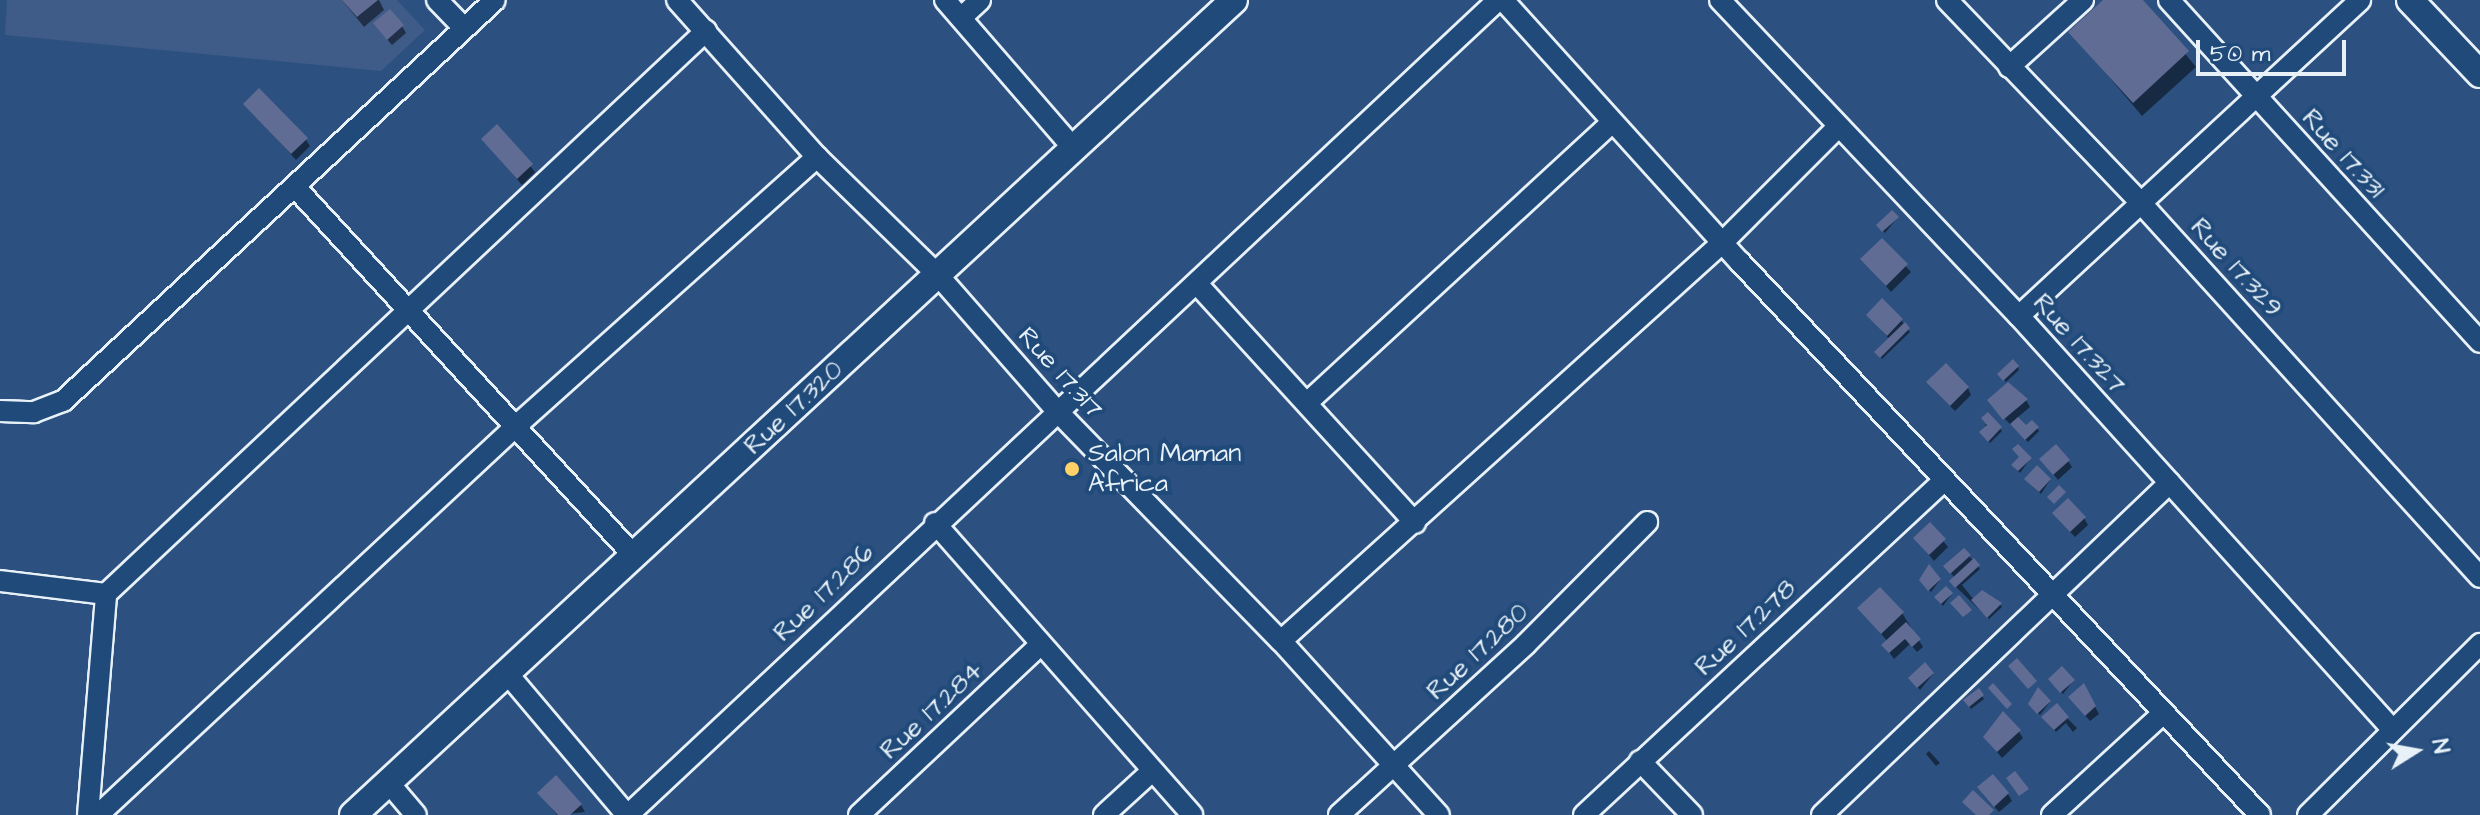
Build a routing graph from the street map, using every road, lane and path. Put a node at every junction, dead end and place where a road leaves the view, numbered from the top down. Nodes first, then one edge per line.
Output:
1 (437, 0) edge
2 (495, 0) edge
3 (677, 0) edge
4 (945, 0) edge
5 (980, 0) edge
6 (1234, 0) edge
7 (1501, 0) edge
8 (1720, 0) edge
9 (1947, 0) edge
10 (2083, 0) edge
11 (2169, 0) edge
12 (2360, 0) edge
13 (2410, 0) edge
14 (961, 18) junction
15 (464, 28) junction
16 (706, 31) junction
17 (2009, 67) junction
18 (2480, 74) edge
19 (2254, 94) junction
20 (1612, 122) junction
21 (1837, 128) junction
22 (1073, 148) junction
23 (817, 157) junction
24 (295, 187) junction
25 (2140, 202) junction
26 (1722, 243) junction
27 (937, 274) junction
28 (1198, 285) junction
29 (411, 310) junction
30 (2019, 316) junction
31 (2480, 342) edge
32 (1308, 402) junction
33 (1056, 410) junction
34 (0, 411) edge
35 (516, 426) junction
36 (1944, 480) junction
37 (2170, 483) junction
38 (1647, 522) dead end
39 (935, 523) junction
40 (1415, 523) junction
41 (635, 557) junction
42 (2480, 577) edge
43 (0, 581) edge
44 (106, 594) junction
45 (2055, 595) junction
46 (1281, 641) junction
47 (2480, 644) edge
48 (1040, 645) junction
49 (506, 672) junction
50 (2161, 715) junction
51 (2393, 730) junction
52 (1640, 761) junction
53 (1394, 765) junction
54 (1152, 771) junction
55 (388, 782) junction
56 (88, 815) edge
57 (98, 815) edge
58 (353, 815) edge
59 (416, 815) edge
60 (628, 815) edge
61 (859, 815) edge
62 (1104, 815) edge
63 (1192, 815) edge
64 (1339, 815) edge
65 (1439, 815) edge
66 (1584, 815) edge
67 (1692, 815) edge
68 (1822, 815) edge
69 (2052, 815) edge
70 (2260, 815) edge
71 (2308, 815) edge

1 - 15 street
2 - 15 street
3 - 16 street, Rue 17.317
4 - 14 street
5 - 14 street
6 - 22 street, Rue 17.320
7 - 20 street
7 - 28 street, Rue 17.286
8 - 21 street, Rue 17.327
9 - 17 street, Rue 17.329
10 - 17 street
11 - 19 street, Rue 17.331
12 - 19 street
13 - 18 street
14 - 22 street
15 - 24 street
16 - 23 street, Rue 17.317
16 - 29 street
17 - 25 street, Rue 17.329
19 - 25 street
19 - 31 street, Rue 17.331
20 - 26 street
20 - 32 street
21 - 26 street
21 - 30 street, Rue 17.327
22 - 27 street, Rue 17.320
23 - 27 street, Rue 17.317
23 - 35 street
24 - 29 street
24 - 34 street
25 - 30 street
25 - 42 street, Rue 17.329
26 - 36 street
26 - 40 street
27 - 33 street, Rue 17.317
27 - 41 street, Rue 17.320
28 - 32 street
28 - 33 street, Rue 17.286
29 - 35 street
29 - 44 street
30 - 37 street, Rue 17.327
32 - 40 street
33 - 39 street, Rue 17.286
33 - 46 street, Rue 17.317
35 - 41 street
35 - 57 street
36 - 45 street
36 - 52 street, Rue 17.278
37 - 45 street
37 - 51 street, Rue 17.327
38 - 53 street, Rue 17.280
39 - 48 street
39 - 60 street, Rue 17.286
40 - 46 street
41 - 49 street, Rue 17.320
43 - 44 street
44 - 56 street
45 - 50 street
45 - 68 street
46 - 53 street, Rue 17.317
47 - 51 street
48 - 54 street
48 - 61 street, Rue 17.284
49 - 55 street, Rue 17.320
49 - 60 street
50 - 69 street
50 - 70 street
51 - 71 street
52 - 66 street, Rue 17.278
52 - 67 street
53 - 64 street, Rue 17.280
53 - 65 street, Rue 17.317
54 - 62 street
54 - 63 street
55 - 58 street, Rue 17.320
55 - 59 street

